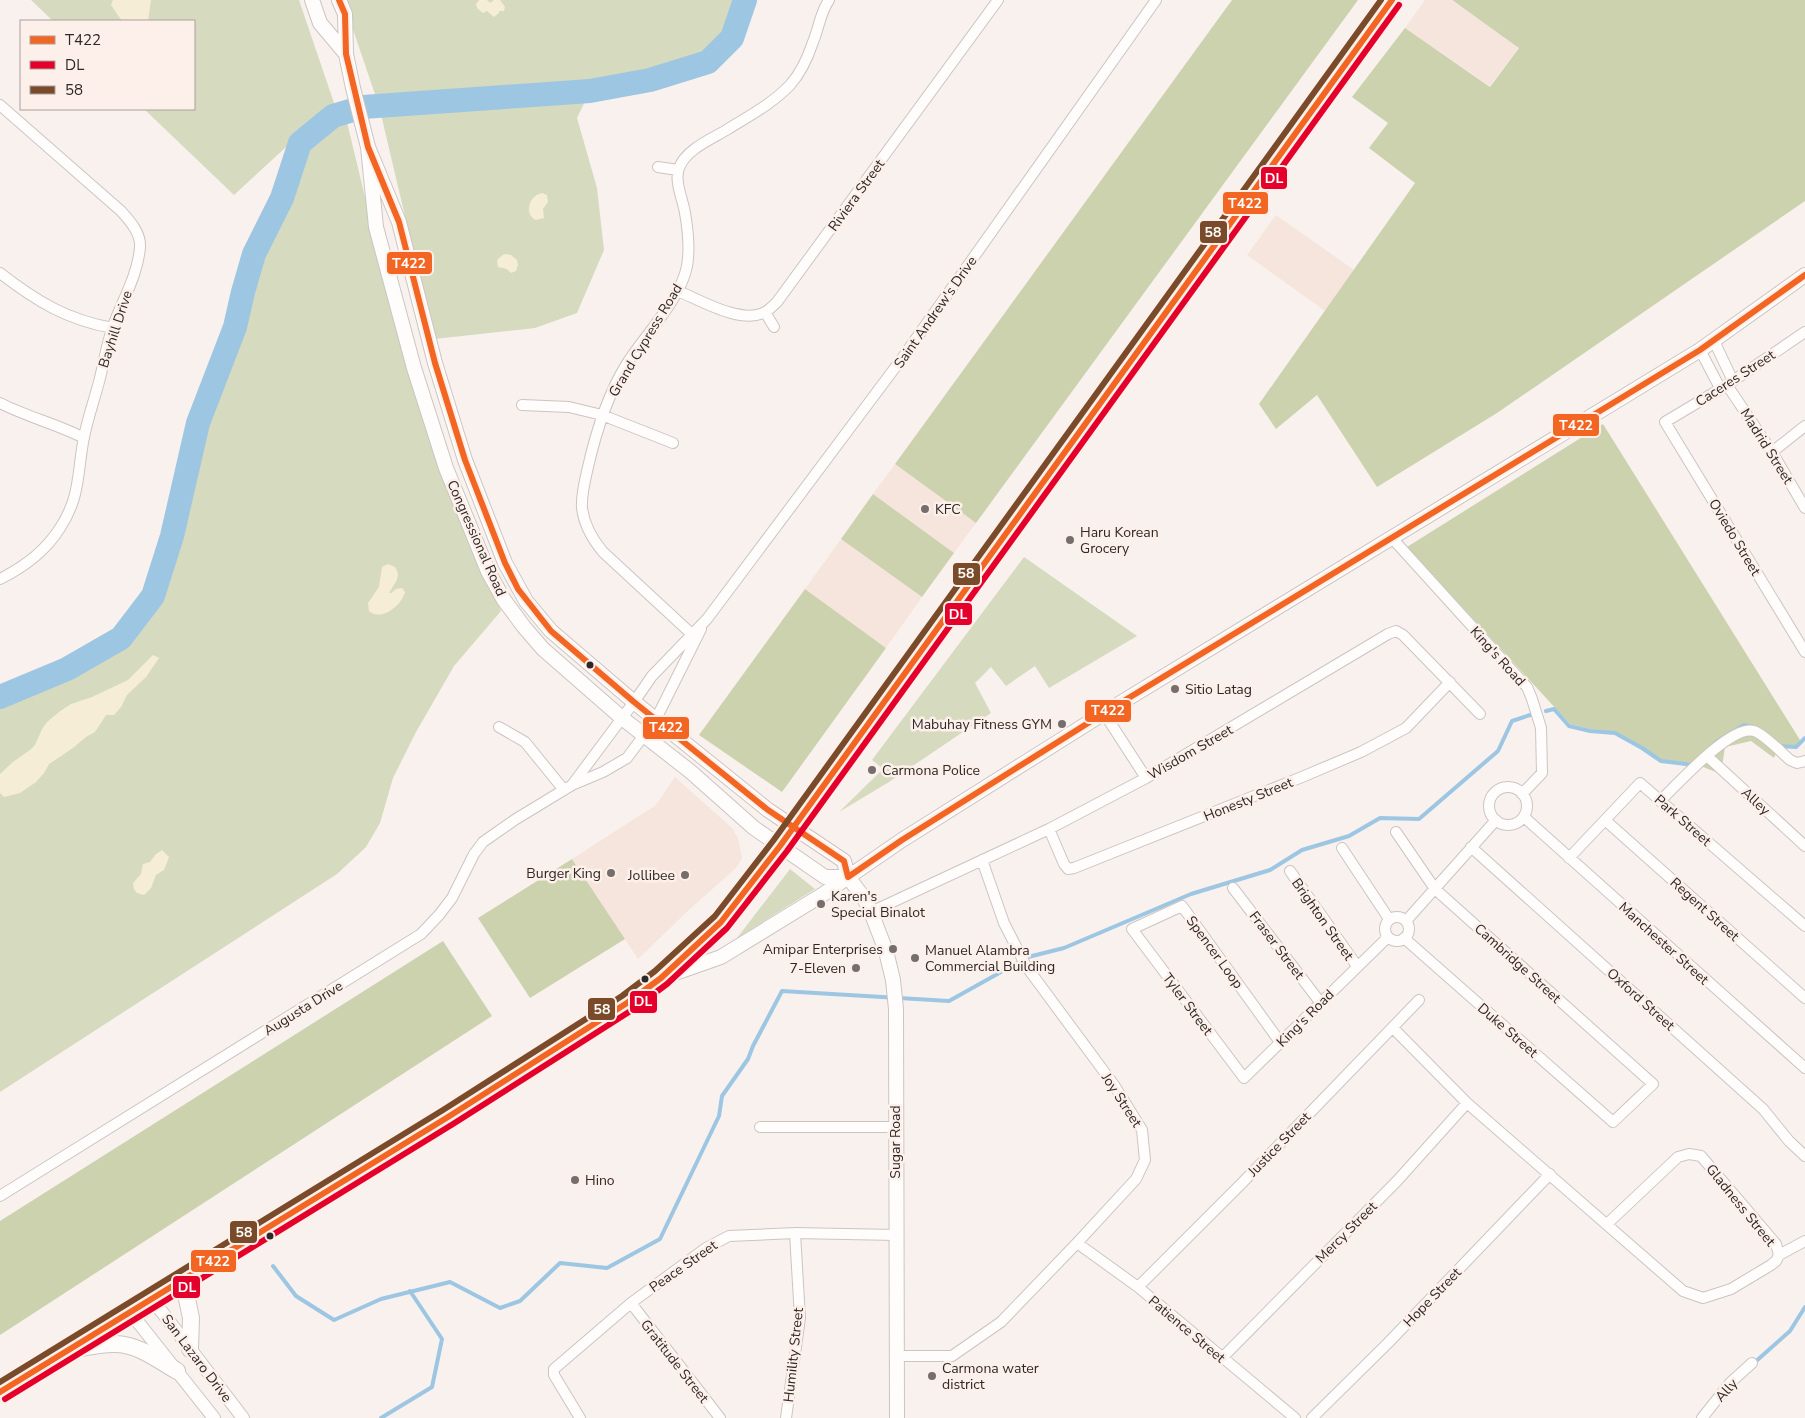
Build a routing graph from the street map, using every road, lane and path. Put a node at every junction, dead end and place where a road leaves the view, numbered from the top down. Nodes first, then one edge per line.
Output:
1 (312, 0) edge
2 (339, 0) edge
3 (829, 0) edge
4 (998, 0) edge
5 (1156, 0) edge
6 (1392, 0) edge
7 (346, 54) junction
8 (0, 105) edge
9 (368, 145) junction
10 (658, 167) dead end
11 (678, 170) junction
12 (0, 272) edge
13 (1805, 275) edge
14 (678, 291) junction
15 (765, 312) junction
16 (774, 327) dead end
17 (113, 328) junction
18 (1805, 332) edge
19 (1714, 341) junction
20 (1700, 350) junction
21 (1727, 384) junction
22 (0, 403) edge
23 (522, 405) dead end
24 (602, 415) junction
25 (1665, 422) joint
26 (1805, 426) edge
27 (84, 438) junction
28 (673, 443) dead end
29 (1772, 452) junction
30 (1805, 508) edge
31 (1391, 537) junction
32 (0, 579) edge
33 (694, 636) junction
34 (1805, 652) edge
35 (1450, 682) junction
36 (634, 702) junction
37 (1104, 713) junction
38 (1480, 714) dead end
39 (622, 718) junction
40 (656, 719) junction
41 (499, 727) dead end
42 (643, 734) junction
43 (1707, 756) junction
44 (1801, 762) edge
45 (1805, 771) edge
46 (1146, 778) junction
47 (568, 788) junction
48 (1522, 794) junction
49 (1660, 800) junction
50 (1524, 817) junction
51 (1496, 820) junction
52 (1605, 820) junction
53 (793, 828) junction
54 (1049, 829) junction
55 (1396, 832) dead end
56 (780, 846) junction
57 (1805, 846) edge
58 (1471, 847) junction
59 (1342, 848) dead end
60 (1569, 858) junction
61 (982, 860) junction
62 (1290, 871) dead end
63 (848, 877) junction
64 (1233, 888) dead end
65 (1435, 888) junction
66 (872, 912) junction
67 (1389, 920) junction
68 (1406, 921) junction
69 (1805, 926) edge
70 (1132, 929) joint
71 (1388, 937) junction
72 (1404, 938) junction
73 (1357, 966) junction
74 (661, 978) junction
75 (1805, 998) edge
76 (1419, 1000) dead end
77 (1320, 1002) junction
78 (1393, 1028) junction
79 (1280, 1042) junction
80 (1805, 1068) edge
81 (1244, 1078) joint
82 (1467, 1102) junction
83 (1613, 1122) joint
84 (760, 1127) dead end
85 (896, 1128) junction
86 (1805, 1156) edge
87 (1550, 1174) junction
88 (0, 1196) edge
89 (1608, 1224) junction
90 (795, 1232) junction
91 (896, 1236) junction
92 (1805, 1241) edge
93 (1077, 1243) junction
94 (1779, 1254) junction
95 (190, 1276) junction
96 (1138, 1287) junction
97 (152, 1299) junction
98 (631, 1303) junction
99 (130, 1312) junction
100 (190, 1349) junction
101 (67, 1350) junction
102 (896, 1356) junction
103 (1222, 1358) junction
104 (1752, 1363) dead end
105 (203, 1367) junction
106 (180, 1376) junction
107 (0, 1392) edge
108 (214, 1418) edge
109 (243, 1418) edge
110 (580, 1418) edge
111 (720, 1418) edge
112 (786, 1418) edge
113 (897, 1418) edge
114 (1295, 1418) edge
115 (1312, 1418) edge
116 (1702, 1418) edge

1 - 7 main road, Congressional Road
2 - 7 main road, Congressional Road
3 - 11 street
4 - 15 street, Riviera Street
5 - 33 street, Saint Andrew's Drive
6 - 53 highway
7 - 9 main road, Congressional Road
8 - 17 street, Bayhill Drive
9 - 36 main road, Congressional Road
9 - 39 main road, Congressional Road
10 - 11 street
11 - 14 street, Grand Cypress Road
12 - 17 street
13 - 19 main road
14 - 15 street
14 - 24 street, Grand Cypress Road
15 - 16 street
17 - 27 street, Bayhill Drive
18 - 21 street, Caceres Street
19 - 20 main road
19 - 21 street, Madrid Street
20 - 21 street, Madrid Street
20 - 31 main road
21 - 25 street, Caceres Street
21 - 29 street, Madrid Street
22 - 27 street
23 - 24 street
24 - 28 street
24 - 33 street, Grand Cypress Road
25 - 34 street, Oviedo Street
26 - 29 street
27 - 32 street, Bayhill Drive
29 - 30 street, Madrid Street
31 - 37 main road
31 - 48 street, King's Road
33 - 36 street, Saint Andrew's Drive
33 - 40 street, Saint Andrew's Drive
35 - 38 street, Wisdom Street
35 - 46 street, Wisdom Street
35 - 54 street, Honesty Street
36 - 39 street, Saint Andrew's Drive
36 - 40 main road, Congressional Road
37 - 46 street
37 - 63 main road
39 - 42 main road, Congressional Road
39 - 47 street, Augusta Drive
40 - 42 street, Saint Andrew's Drive
40 - 53 main road, Congressional Road
41 - 47 street
42 - 47 street, Augusta Drive
42 - 56 main road, Congressional Road
43 - 44 street
43 - 49 street
43 - 57 street, Alley
44 - 45 street
46 - 54 street, Wisdom Street
47 - 88 street, Augusta Drive
48 - 50 street
48 - 51 street
49 - 52 street, Park Street
49 - 69 street, Park Street
50 - 51 street
50 - 60 street, Manchester Street
51 - 58 street
52 - 60 street, Park Street
52 - 75 street, Regent Street
53 - 56 highway
53 - 63 main road, Sugar Road
54 - 61 street, Wisdom Street
55 - 65 street, Cambridge Street
56 - 63 main road
56 - 74 highway
58 - 65 street
58 - 86 street, Oxford Street
59 - 67 street
60 - 80 street, Manchester Street
61 - 66 street, Wisdom Street
61 - 93 street, Joy Street
62 - 73 street, Brighton Street
63 - 66 main road, Sugar Road
63 - 74 main road
64 - 77 street, Fraser Street
65 - 68 street
65 - 83 street, Cambridge Street
66 - 85 main road, Sugar Road
67 - 68 street
67 - 71 street
68 - 72 street
70 - 79 street, Spencer Loop
70 - 81 street, Tyler Street
71 - 72 street
71 - 73 street, King's Road
72 - 83 street, Duke Street
73 - 77 street, King's Road
74 - 95 highway
76 - 78 street, Justice Street
77 - 79 street, King's Road
78 - 82 street, Gladness Street
78 - 96 street, Justice Street
79 - 81 street, King's Road
82 - 87 street, Gladness Street
82 - 103 street, Mercy Street
84 - 85 street
85 - 91 main road, Sugar Road
87 - 89 street, Gladness Street
87 - 115 street, Hope Street
89 - 94 street, Gladness Street
89 - 94 street, Gladness Street
90 - 91 street, Peace Street
90 - 98 street, Peace Street
90 - 112 street, Humility Street
91 - 102 main road, Sugar Road
92 - 94 street
93 - 96 street, Patience Street
93 - 102 street, Joy Street
95 - 97 highway
95 - 100 highway
96 - 103 street, Patience Street
97 - 99 highway
97 - 100 street, San Lazaro Drive
98 - 110 street, Peace Street
98 - 111 street, Gratitude Street
99 - 101 highway
99 - 106 street, San Lazaro Drive
100 - 105 street, San Lazaro Drive
101 - 106 highway
101 - 107 highway
102 - 113 main road, Sugar Road
103 - 114 street, Patience Street
104 - 116 street, Ally
105 - 106 street
105 - 109 street, San Lazaro Drive
106 - 108 street, San Lazaro Drive

